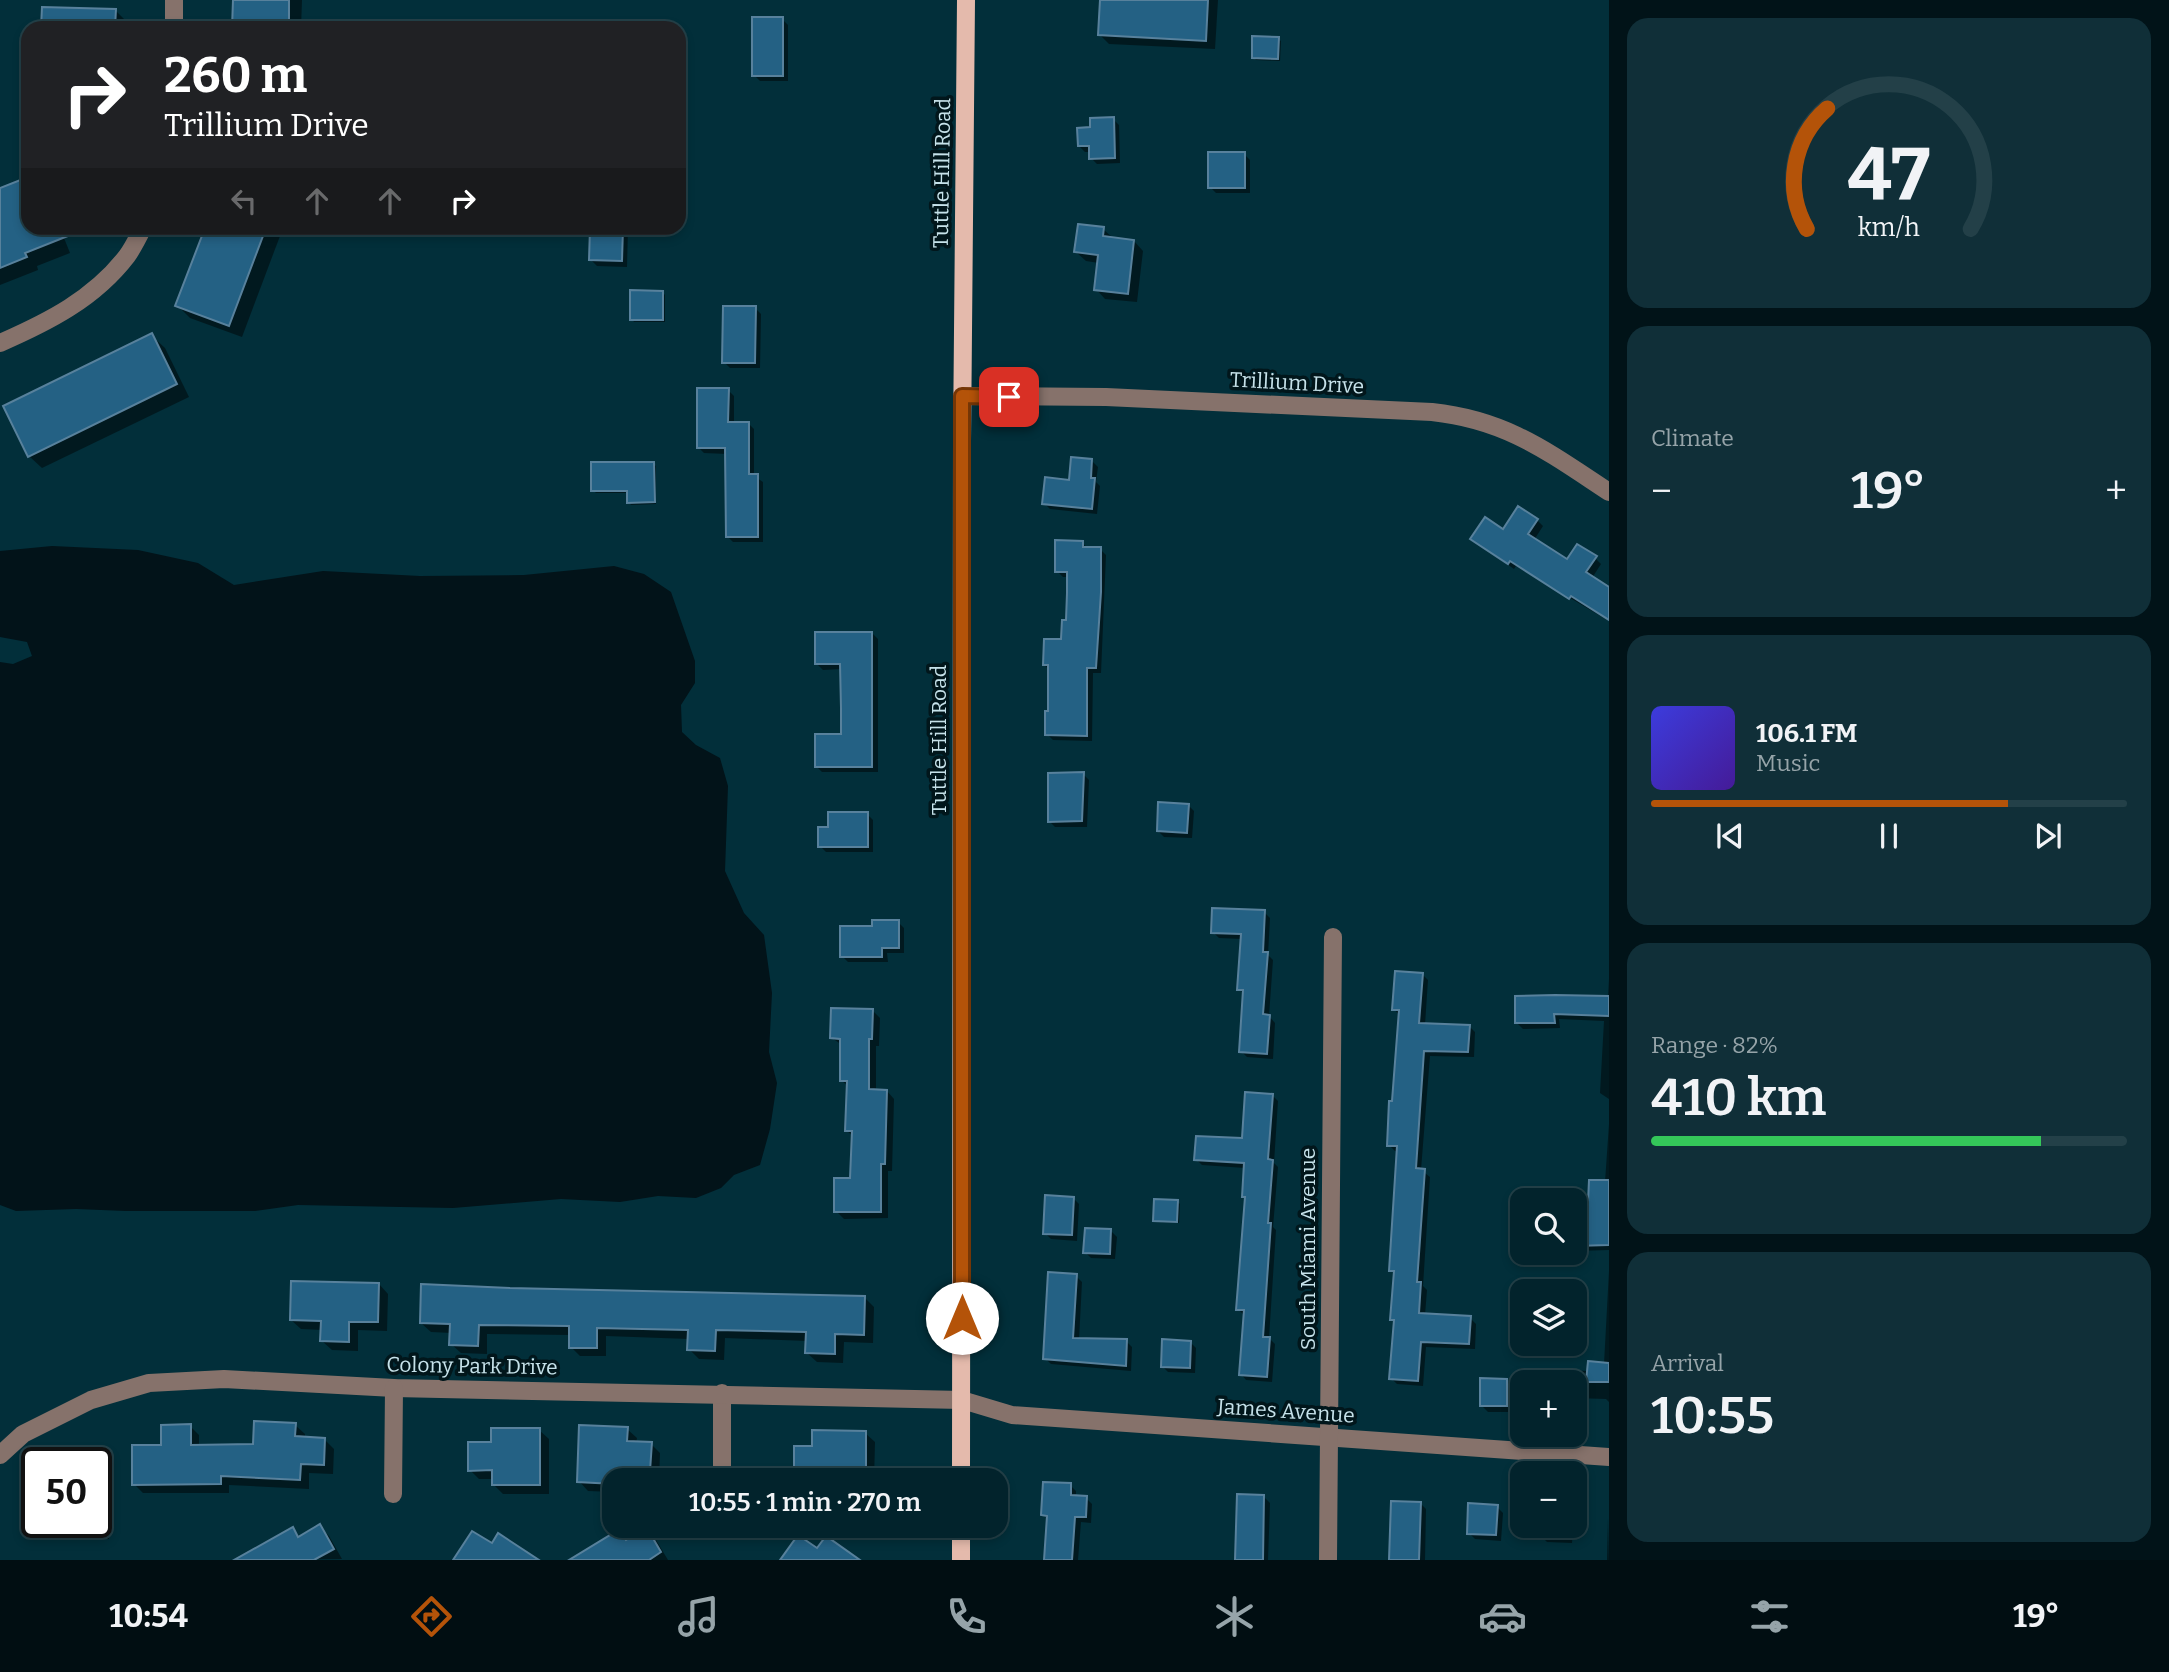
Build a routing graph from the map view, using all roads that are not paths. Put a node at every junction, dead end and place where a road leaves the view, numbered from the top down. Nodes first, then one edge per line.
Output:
1 (174, 0) edge
2 (966, 0) edge
3 (174, 21) edge
4 (139, 235) edge
5 (0, 342) edge
6 (962, 396) junction
7 (1609, 492) edge
8 (1333, 937) dead end
9 (394, 1388) junction
10 (722, 1393) junction
11 (962, 1400) junction
12 (1330, 1437) junction
13 (0, 1455) edge
14 (1609, 1457) edge
15 (722, 1468) edge
16 (961, 1468) edge
17 (393, 1494) dead end
18 (961, 1538) edge
19 (961, 1560) edge
20 (1328, 1560) edge

1 - 3 street
2 - 6 main road, Tuttle Hill Road
4 - 5 street
6 - 7 street, Trillium Drive
6 - 11 main road, Tuttle Hill Road
8 - 12 street, South Miami Avenue
9 - 10 street, Colony Park Drive
9 - 13 street, Colony Park Drive
9 - 17 street
10 - 11 street, Colony Park Drive
10 - 15 street
11 - 12 street, James Avenue
11 - 16 main road, Tuttle Hill Road
12 - 14 street, James Avenue
12 - 20 street, South Miami Avenue
18 - 19 main road

